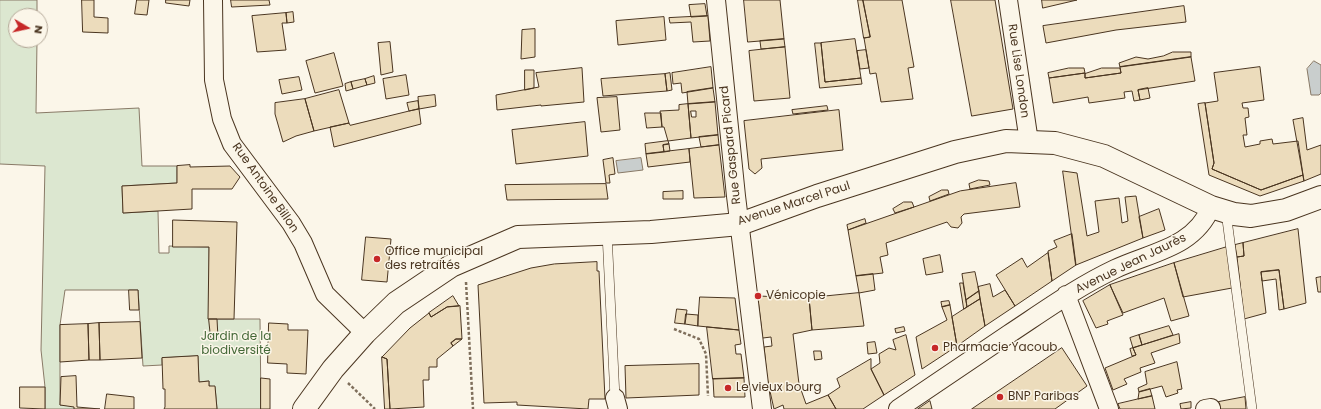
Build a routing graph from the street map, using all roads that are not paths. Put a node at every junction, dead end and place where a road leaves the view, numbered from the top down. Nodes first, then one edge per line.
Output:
1 (213, 0) edge
2 (716, 0) edge
3 (1008, 0) edge
4 (1029, 142) junction
5 (1321, 197) edge
6 (1321, 208) edge
7 (1218, 210) junction
8 (1286, 210) junction
9 (740, 224) junction
10 (607, 232) junction
11 (1066, 296) junction
12 (365, 333) junction
13 (617, 403) edge
14 (304, 409) edge
15 (762, 409) edge
16 (898, 409) edge
17 (1109, 409) edge
18 (1252, 409) edge

1 - 12 street, Rue Antoine Billon
2 - 9 street, Rue Gaspard Picard
3 - 4 street, Rue Lise London
4 - 7 main road, Avenue Marcel Paul
4 - 9 main road, Avenue Marcel Paul
5 - 8 main road
6 - 8 main road
7 - 8 main road
7 - 11 street, Avenue Jean Jaurès
7 - 18 lane
9 - 10 main road, Avenue Marcel Paul
9 - 15 street, Rue Gaspard Picard
10 - 12 main road, Avenue Marcel Paul
10 - 13 lane
11 - 16 street, Avenue Jean Jaurès
11 - 17 street, Avenue Jean Jaurès
12 - 14 main road, Avenue Marcel Paul

